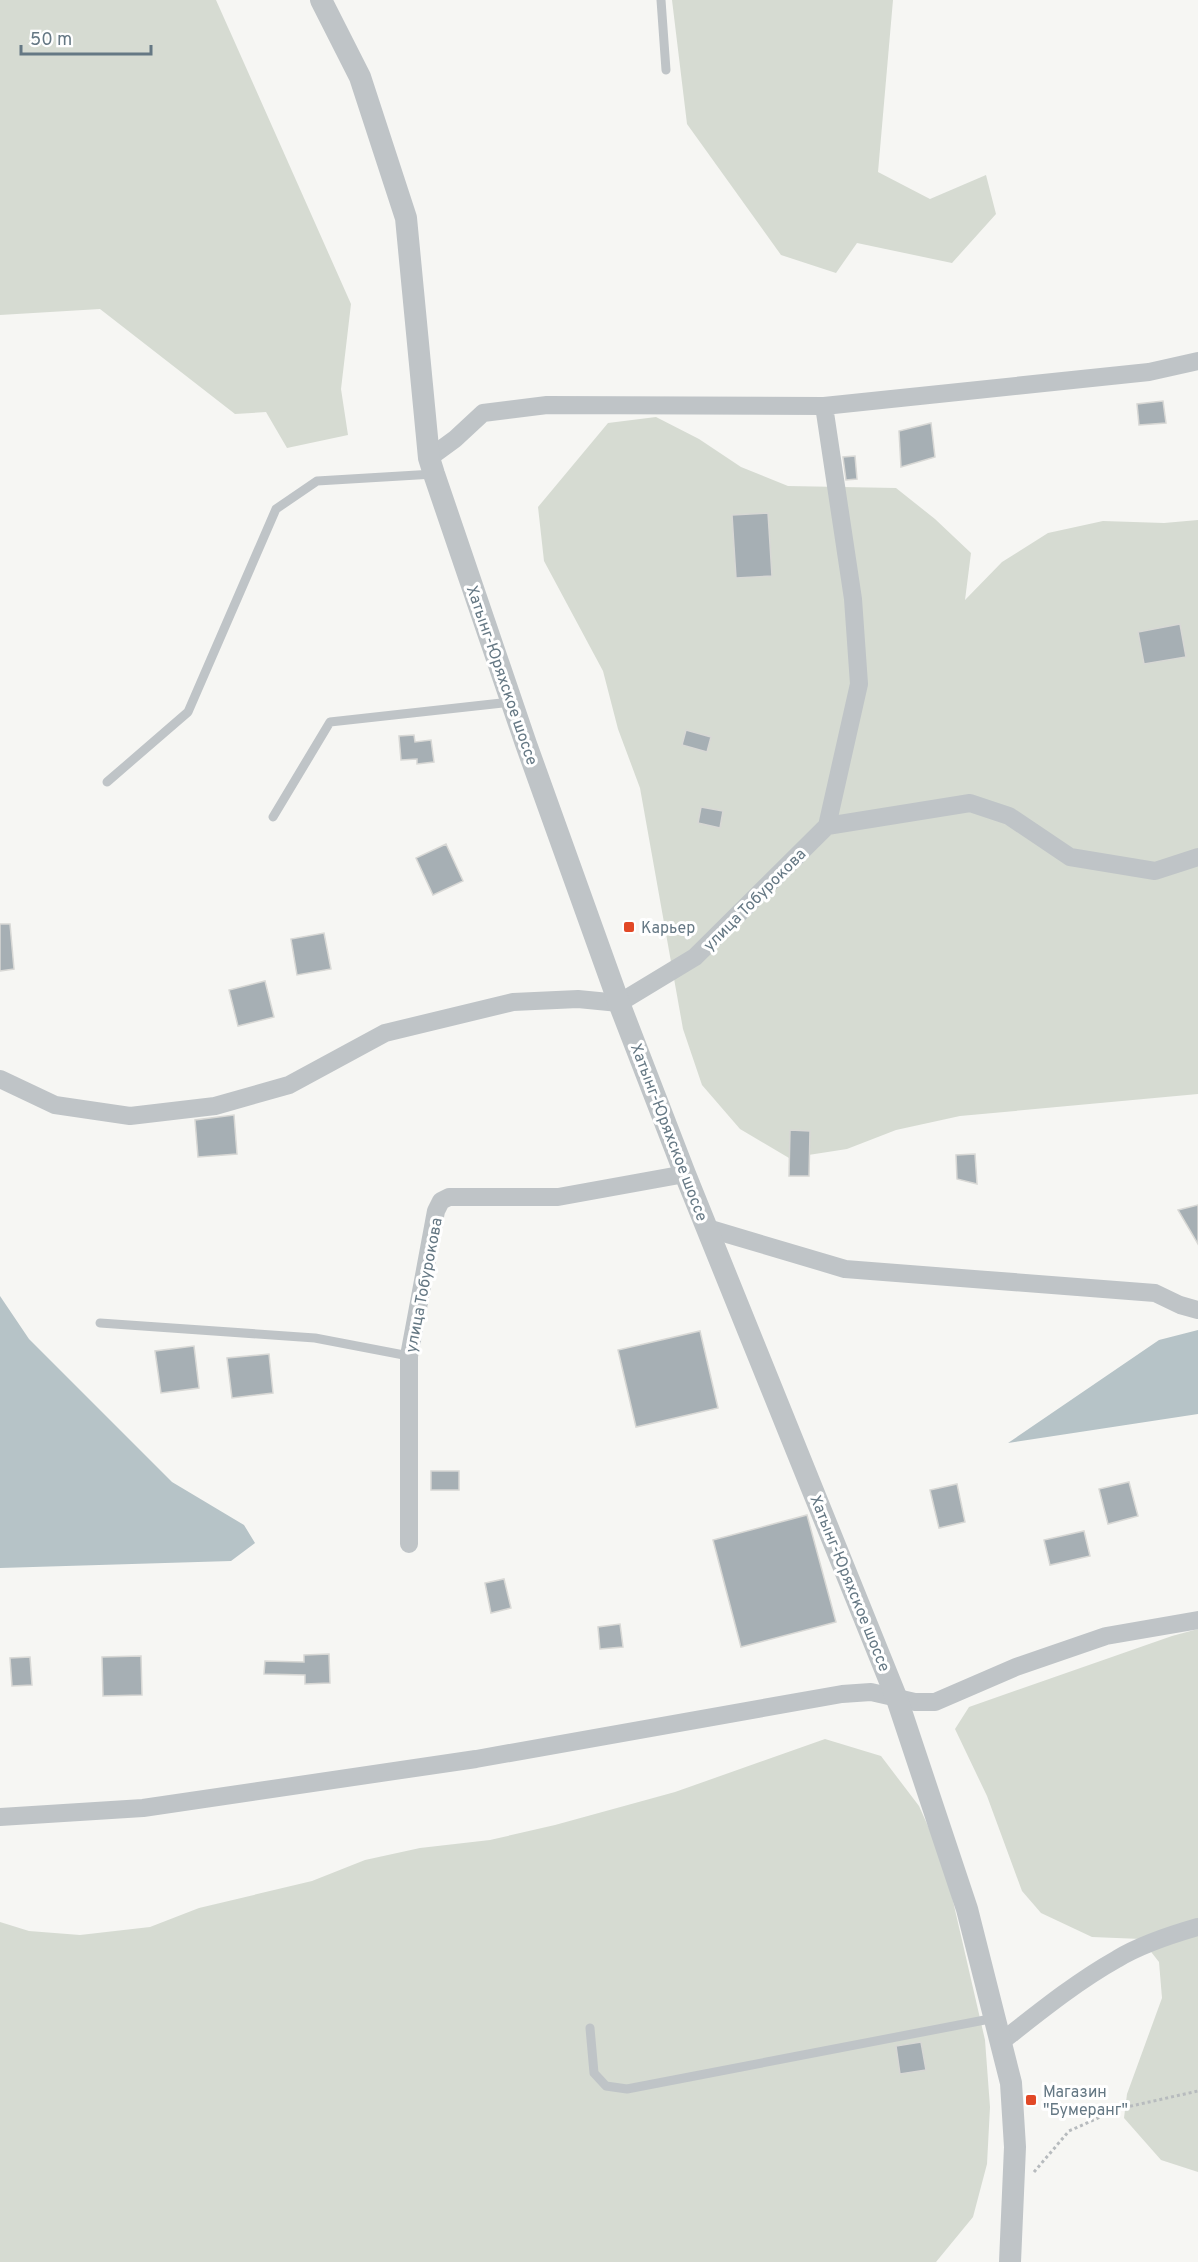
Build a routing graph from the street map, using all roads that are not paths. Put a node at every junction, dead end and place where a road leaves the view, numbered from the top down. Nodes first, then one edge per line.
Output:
1 (321, 0) edge
2 (661, 0) edge
3 (666, 70) dead end
4 (1198, 361) edge
5 (824, 406) junction
6 (431, 466) junction
7 (511, 702) junction
8 (107, 782) dead end
9 (273, 817) dead end
10 (827, 826) junction
11 (1198, 857) edge
12 (619, 1003) junction
13 (0, 1079) edge
14 (685, 1174) junction
15 (708, 1228) junction
16 (1198, 1310) edge
17 (99, 1323) dead end
18 (409, 1356) junction
19 (409, 1544) dead end
20 (1198, 1620) edge
21 (897, 1700) junction
22 (0, 1817) edge
23 (1198, 1927) edge
24 (995, 2018) junction
25 (590, 2028) dead end
26 (1001, 2042) junction
27 (1010, 2262) edge

1 - 6 street, Хатынг-Юряхское шоссе
2 - 3 lane
4 - 5 street
5 - 6 street
5 - 10 street
6 - 7 street, Хатынг-Юряхское шоссе
6 - 8 lane
7 - 9 lane
7 - 12 street, Хатынг-Юряхское шоссе
10 - 11 street
10 - 12 street, улица Тобурокова
12 - 13 street
12 - 14 street, Хатынг-Юряхское шоссе
14 - 15 street, Хатынг-Юряхское шоссе
14 - 18 street, улица Тобурокова
15 - 16 street
15 - 21 street, Хатынг-Юряхское шоссе
17 - 18 lane
18 - 19 street, улица Тобурокова
20 - 21 street
21 - 22 street
21 - 24 street, Хатынг-Юряхское шоссе
23 - 26 street
24 - 25 lane
24 - 26 street, Хатынг-Юряхское шоссе
26 - 27 street, Хатынг-Юряхское шоссе

